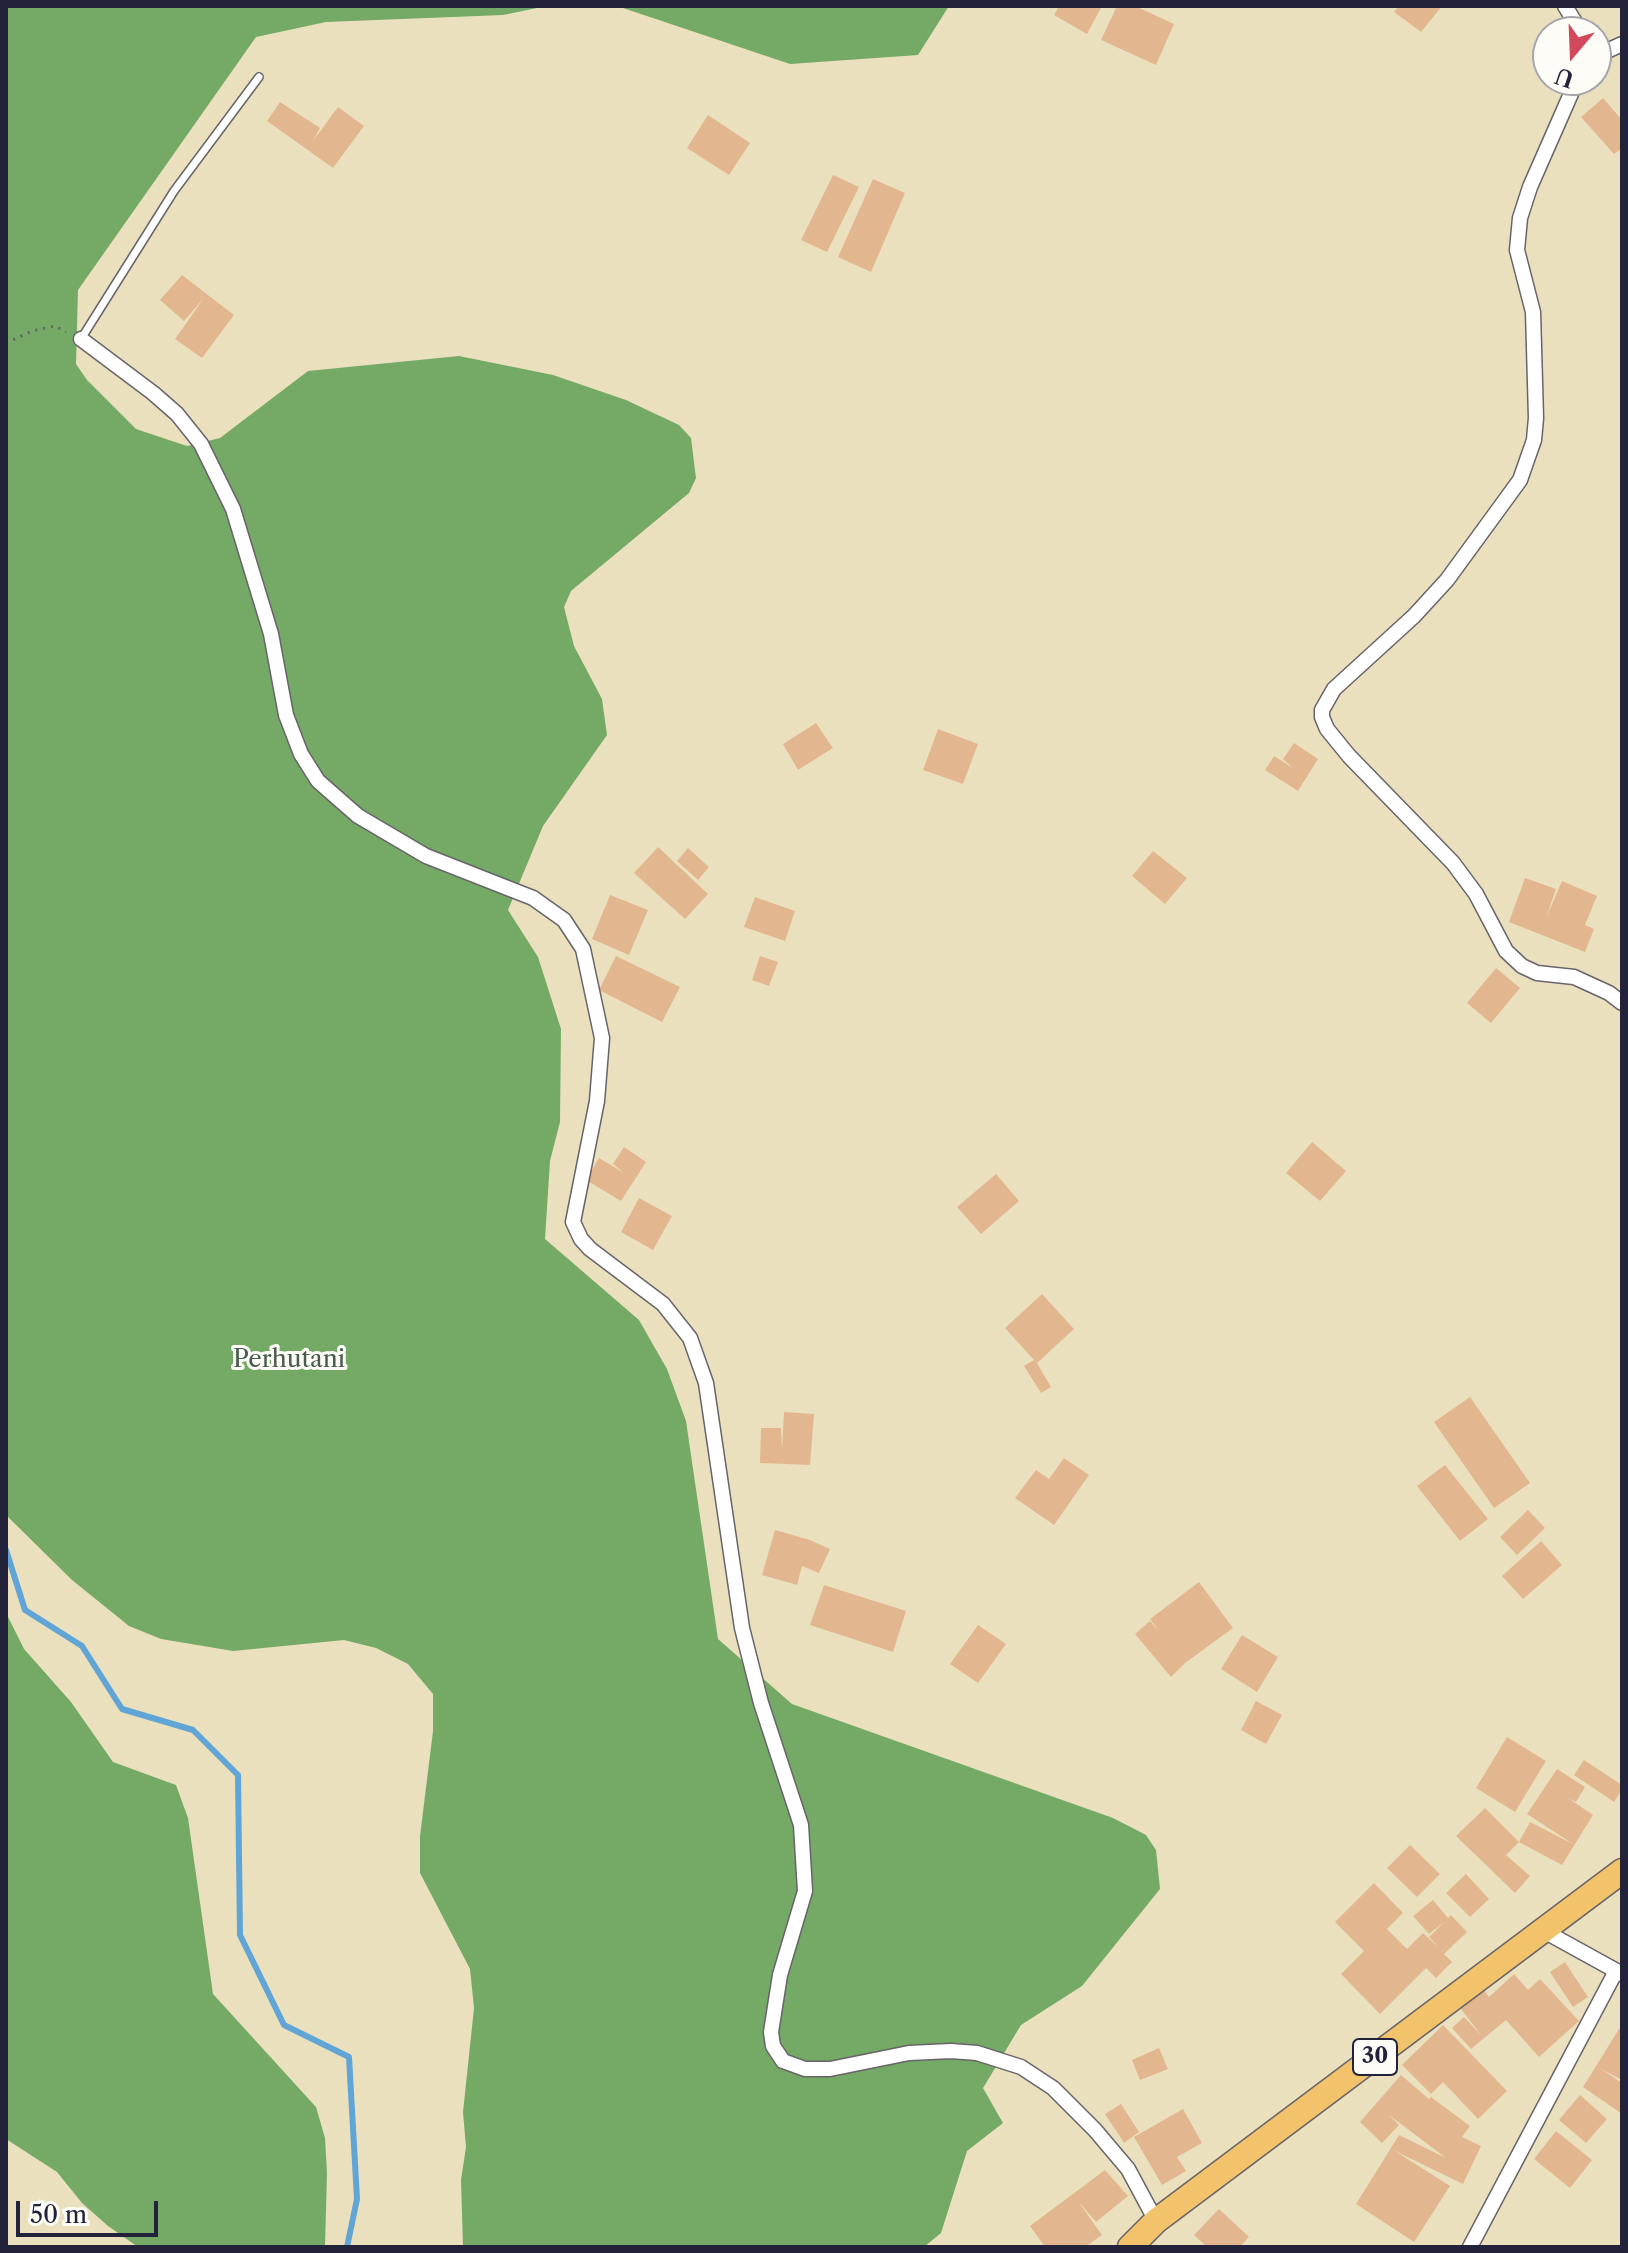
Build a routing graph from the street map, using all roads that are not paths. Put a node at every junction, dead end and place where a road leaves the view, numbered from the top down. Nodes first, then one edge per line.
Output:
1 (259, 77) dead end
2 (1570, 96) edge
3 (81, 339) joint
4 (1622, 1003) edge
5 (1622, 1871) edge
6 (1544, 1931) junction
7 (1619, 1973) edge
8 (1156, 2221) junction
9 (1130, 2247) edge
10 (1470, 2247) edge

1 - 3 lane
2 - 4 street
3 - 8 street
5 - 6 highway, 30
6 - 7 street
6 - 8 highway, 30
7 - 10 street
8 - 9 highway, 30

